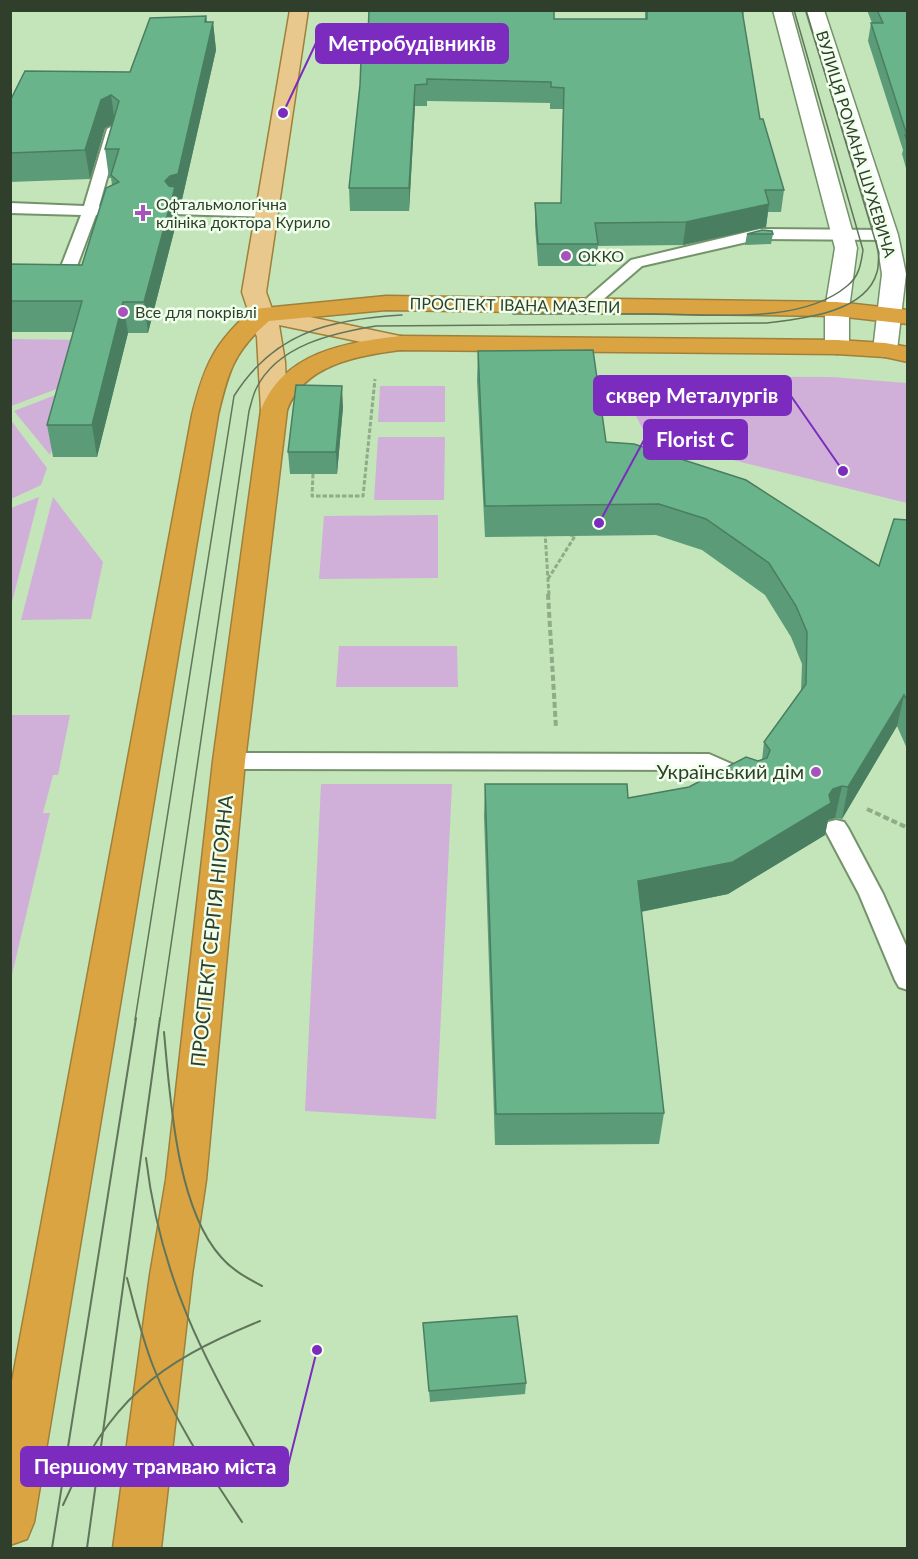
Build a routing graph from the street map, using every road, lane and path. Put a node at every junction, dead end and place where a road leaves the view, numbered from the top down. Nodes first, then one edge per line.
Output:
1 (298, 10) edge
2 (782, 10) edge
3 (815, 10) edge
4 (114, 129) edge
5 (10, 208) edge
6 (90, 210) junction
7 (113, 211) edge
8 (179, 211) dead end
9 (268, 212) junction
10 (844, 234) junction
11 (887, 235) junction
12 (10, 282) edge
13 (586, 306) junction
14 (837, 309) junction
15 (262, 314) junction
16 (899, 316) edge
17 (400, 343) junction
18 (837, 347) junction
19 (896, 352) edge
20 (386, 378) dead end
21 (273, 410) junction
22 (313, 474) edge
23 (536, 528) edge
24 (548, 528) edge
25 (554, 531) edge
26 (565, 534) edge
27 (547, 579) junction
28 (229, 761) junction
29 (558, 762) junction
30 (752, 783) edge
31 (861, 806) dead end
32 (836, 828) dead end
33 (908, 828) edge
34 (908, 980) edge
35 (10, 1522) edge
36 (137, 1548) edge

1 - 9 main road, ПРОСПЕКТ СЕРГІЯ НІГОЯНА
2 - 10 street, ВУЛИЦЯ РОМАНА ШУХЕВИЧА
3 - 11 street, ВУЛИЦЯ РОМАНА ШУХЕВИЧА
4 - 6 lane
5 - 6 lane
6 - 7 lane
6 - 12 lane
8 - 9 lane
9 - 15 main road, ПРОСПЕКТ СЕРГІЯ НІГОЯНА
10 - 11 lane
10 - 13 lane
10 - 14 street, ВУЛИЦЯ РОМАНА ШУХЕВИЧА
11 - 16 street, ВУЛИЦЯ РОМАНА ШУХЕВИЧА
13 - 14 highway, ПРОСПЕКТ ІВАНА МАЗЕПИ
13 - 15 highway, ПРОСПЕКТ ІВАНА МАЗЕПИ
14 - 16 highway, ПРОСПЕКТ ІВАНА МАЗЕПИ
14 - 18 street, ВУЛИЦЯ РОМАНА ШУХЕВИЧА
15 - 17 main road, ПРОСПЕКТ ІВАНА МАЗЕПИ
15 - 21 main road, ПРОСПЕКТ СЕРГІЯ НІГОЯНА
15 - 35 highway
16 - 19 street, ВУЛИЦЯ РОМАНА ШУХЕВИЧА
17 - 18 highway, ПРОСПЕКТ ІВАНА МАЗЕПИ
17 - 21 highway, ПРОСПЕКТ ІВАНА МАЗЕПИ
18 - 19 highway, ПРОСПЕКТ ІВАНА МАЗЕПИ
20 - 22 path
21 - 28 highway, ПРОСПЕКТ СЕРГІЯ НІГОЯНА
23 - 24 path
25 - 27 path
26 - 27 path
27 - 29 path
28 - 29 lane
28 - 36 highway, ПРОСПЕКТ СЕРГІЯ НІГОЯНА
29 - 30 lane
31 - 33 path
32 - 34 lane

